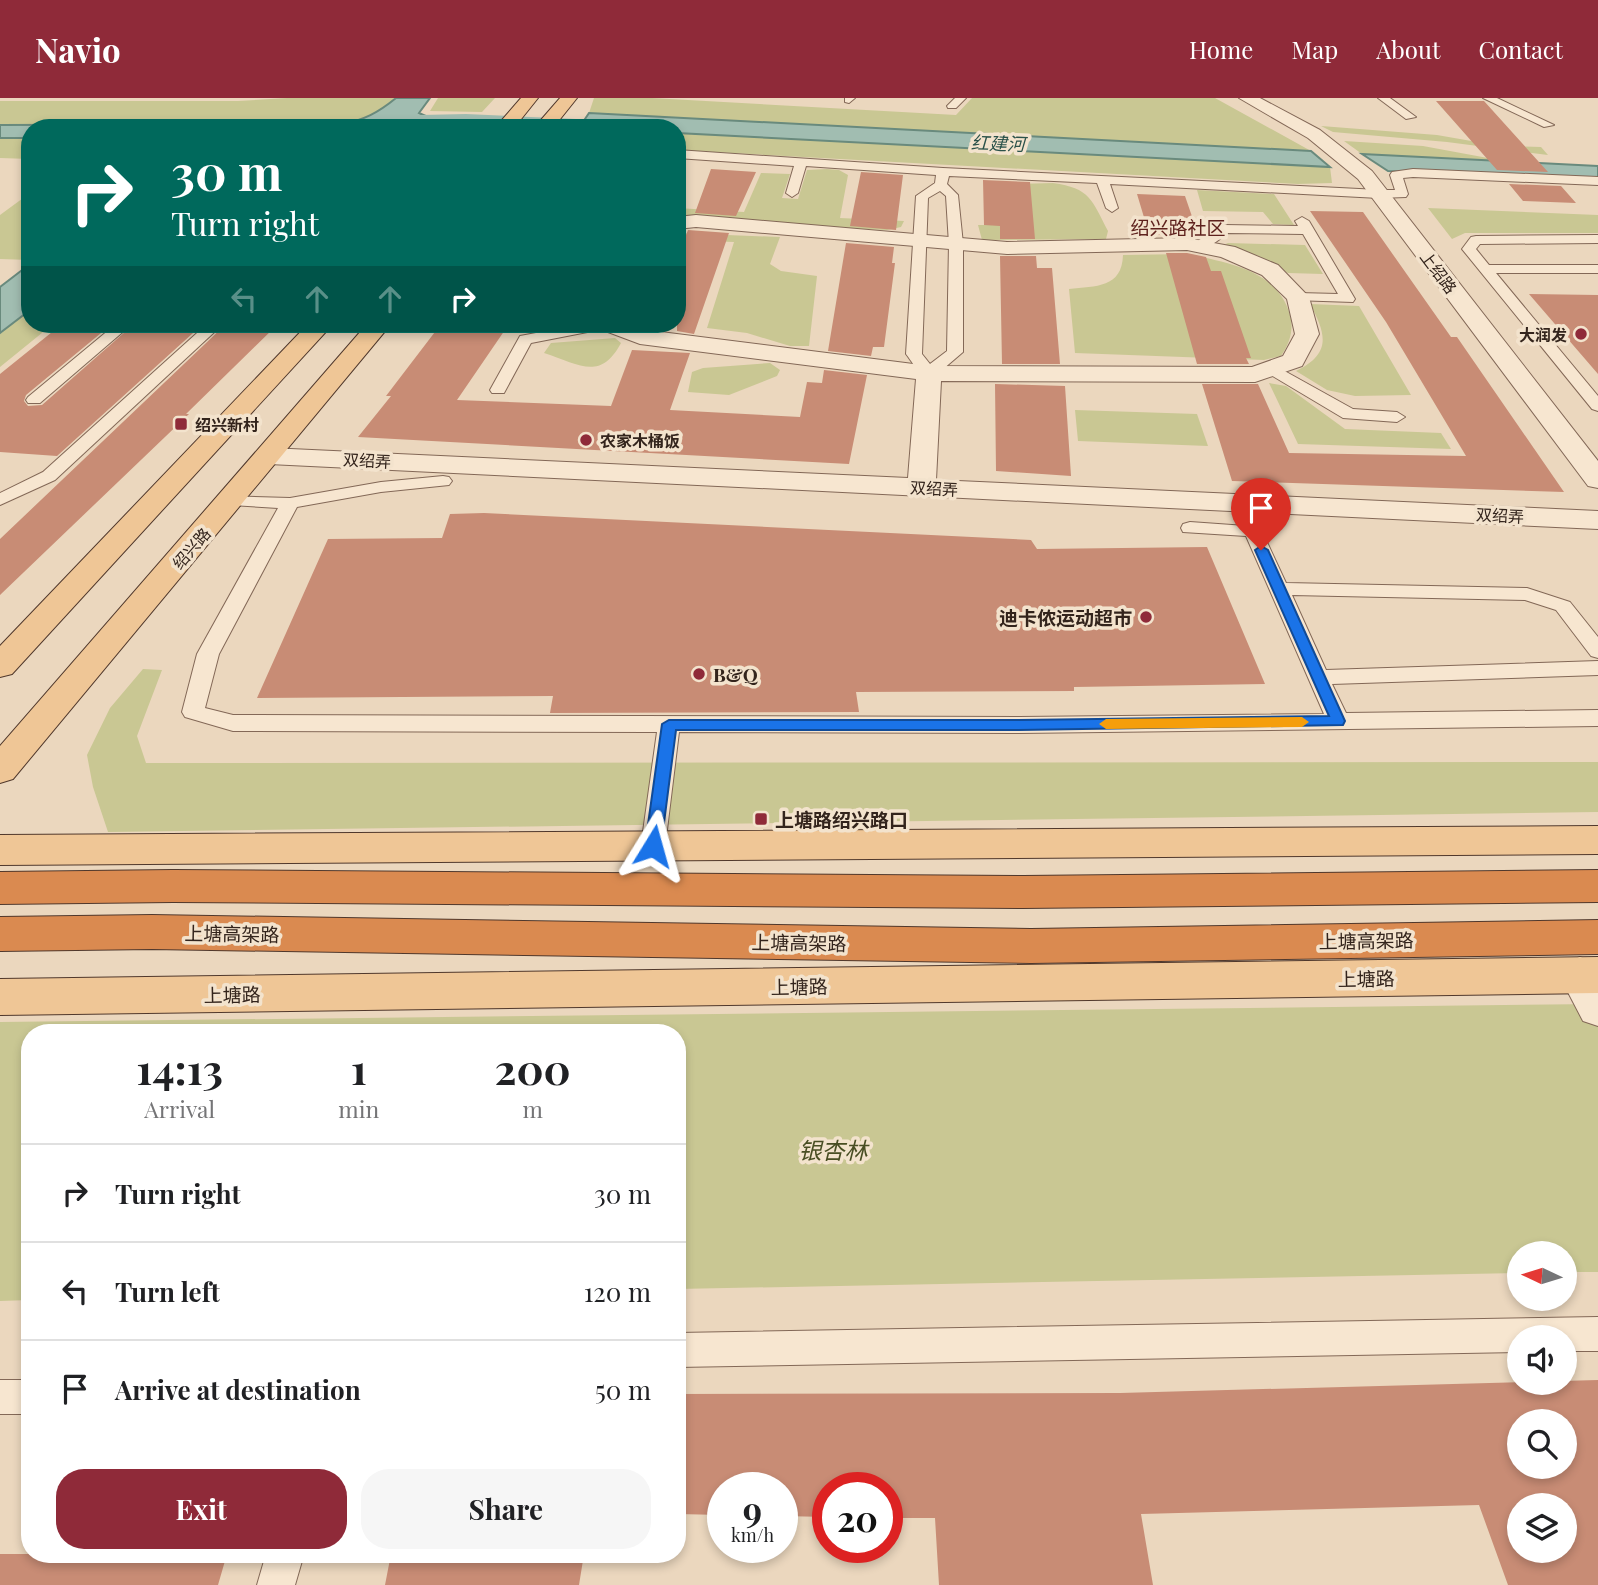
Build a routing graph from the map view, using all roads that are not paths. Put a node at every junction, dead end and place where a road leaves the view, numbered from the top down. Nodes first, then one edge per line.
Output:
1 (530, 98) edge
2 (569, 98) edge
3 (1247, 98) edge
4 (1383, 98) edge
5 (1488, 98) edge
6 (1410, 117) dead end
7 (511, 119) edge
8 (551, 119) edge
9 (1548, 125) dead end
10 (686, 155) edge
11 (801, 162) junction
12 (942, 179) junction
13 (1102, 180) junction
14 (1598, 181) edge
15 (792, 194) dead end
16 (1379, 194) junction
17 (1112, 208) dead end
18 (686, 222) edge
19 (1598, 239) edge
20 (919, 242) junction
21 (956, 244) junction
22 (1196, 246) junction
23 (1598, 269) edge
24 (1486, 270) junction
25 (1298, 297) junction
26 (114, 333) edge
27 (206, 333) edge
28 (313, 333) edge
29 (372, 333) edge
30 (558, 333) edge
31 (630, 333) edge
32 (1272, 369) junction
33 (929, 373) junction
34 (498, 390) dead end
35 (34, 400) dead end
36 (1598, 405) edge
37 (1397, 417) dead end
38 (269, 456) junction
39 (1598, 480) edge
40 (443, 481) dead end
41 (921, 487) junction
42 (231, 500) junction
43 (1, 501) edge
44 (290, 503) junction
45 (1598, 520) edge
46 (1191, 528) dead end
47 (1279, 589) junction
48 (1598, 651) edge
49 (0, 666) edge
50 (1598, 668) edge
51 (1318, 677) junction
52 (1598, 718) edge
53 (1338, 721) junction
54 (669, 724) junction
55 (0, 770) edge
56 (1598, 839) edge
57 (653, 846) junction
58 (0, 850) edge
59 (1598, 886) edge
60 (0, 888) edge
61 (0, 934) edge
62 (1598, 937) edge
63 (1592, 986) edge
64 (0, 997) edge
65 (1598, 1335) edge
66 (686, 1350) edge
67 (0, 1397) edge
68 (21, 1397) edge
69 (282, 1563) edge
70 (276, 1585) edge

1 - 7 main road
2 - 8 main road
3 - 16 street, 上绍路
4 - 6 lane
5 - 9 lane
10 - 11 lane
11 - 12 lane
11 - 15 lane
12 - 13 lane
12 - 20 lane
12 - 21 lane
13 - 16 lane
13 - 17 lane
14 - 16 lane
16 - 39 street, 上绍路
18 - 20 street
19 - 24 lane
20 - 21 street
20 - 33 lane
21 - 22 street
21 - 33 lane
22 - 25 street
22 - 25 lane
23 - 24 lane
24 - 36 lane
25 - 32 street
26 - 35 lane
27 - 43 lane
28 - 49 main road
29 - 38 main road, 绍兴路
30 - 34 lane
31 - 33 street
32 - 33 street
32 - 37 lane
33 - 41 street
38 - 41 street, 双绍弄
38 - 42 main road, 绍兴路
40 - 44 lane
41 - 45 street, 双绍弄
42 - 44 lane
42 - 55 main road, 绍兴路
44 - 54 lane
46 - 47 lane
47 - 48 lane
47 - 51 lane
50 - 51 lane
51 - 53 lane
52 - 53 lane
53 - 54 lane
54 - 57 lane
56 - 57 main road
57 - 58 main road
59 - 60 highway
61 - 62 highway, 上塘高架路
63 - 64 main road, 上塘路
65 - 66 lane
67 - 68 lane
69 - 70 lane

